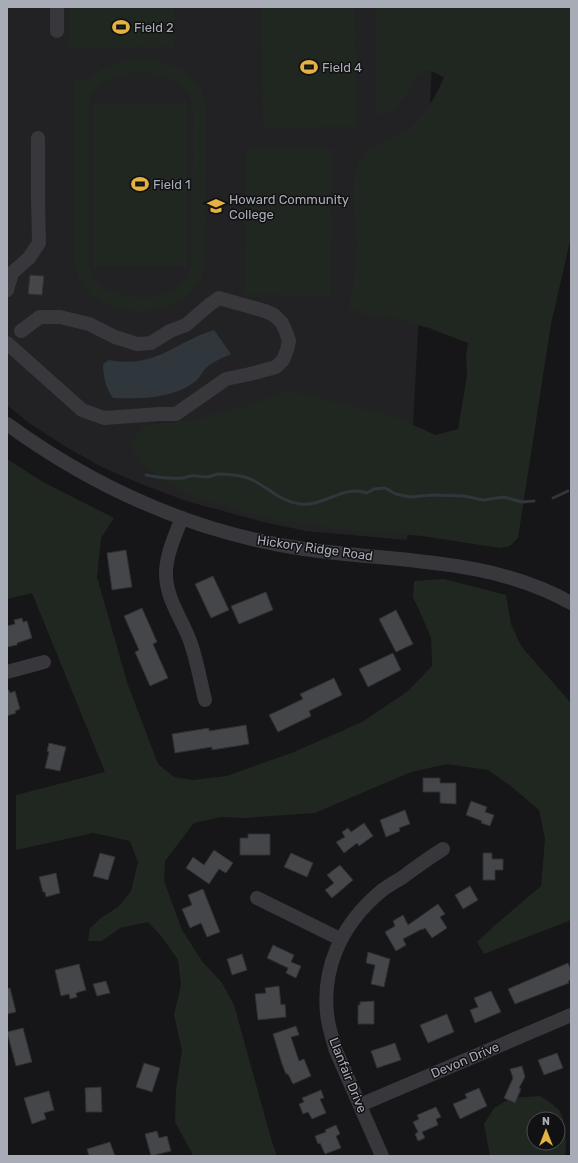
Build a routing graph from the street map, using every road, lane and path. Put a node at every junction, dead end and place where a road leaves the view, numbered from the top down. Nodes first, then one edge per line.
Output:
1 (57, 7) edge
2 (57, 32) dead end
3 (38, 138) dead end
4 (7, 290) edge
5 (21, 330) dead end
6 (7, 343) edge
7 (7, 424) edge
8 (182, 518) junction
9 (571, 603) edge
10 (44, 662) dead end
11 (7, 672) edge
12 (205, 700) dead end
13 (443, 849) dead end
14 (256, 898) dead end
15 (340, 939) junction
16 (571, 1014) edge
17 (360, 1105) junction
18 (382, 1156) edge

1 - 2 street
3 - 4 street
5 - 6 street
7 - 8 street, Hickory Ridge Road
8 - 9 street, Hickory Ridge Road
8 - 12 street
10 - 11 street
13 - 15 street, Llanfair Drive
14 - 15 street
15 - 17 street, Llanfair Drive
16 - 17 street, Devon Drive
17 - 18 street, Llanfair Drive

